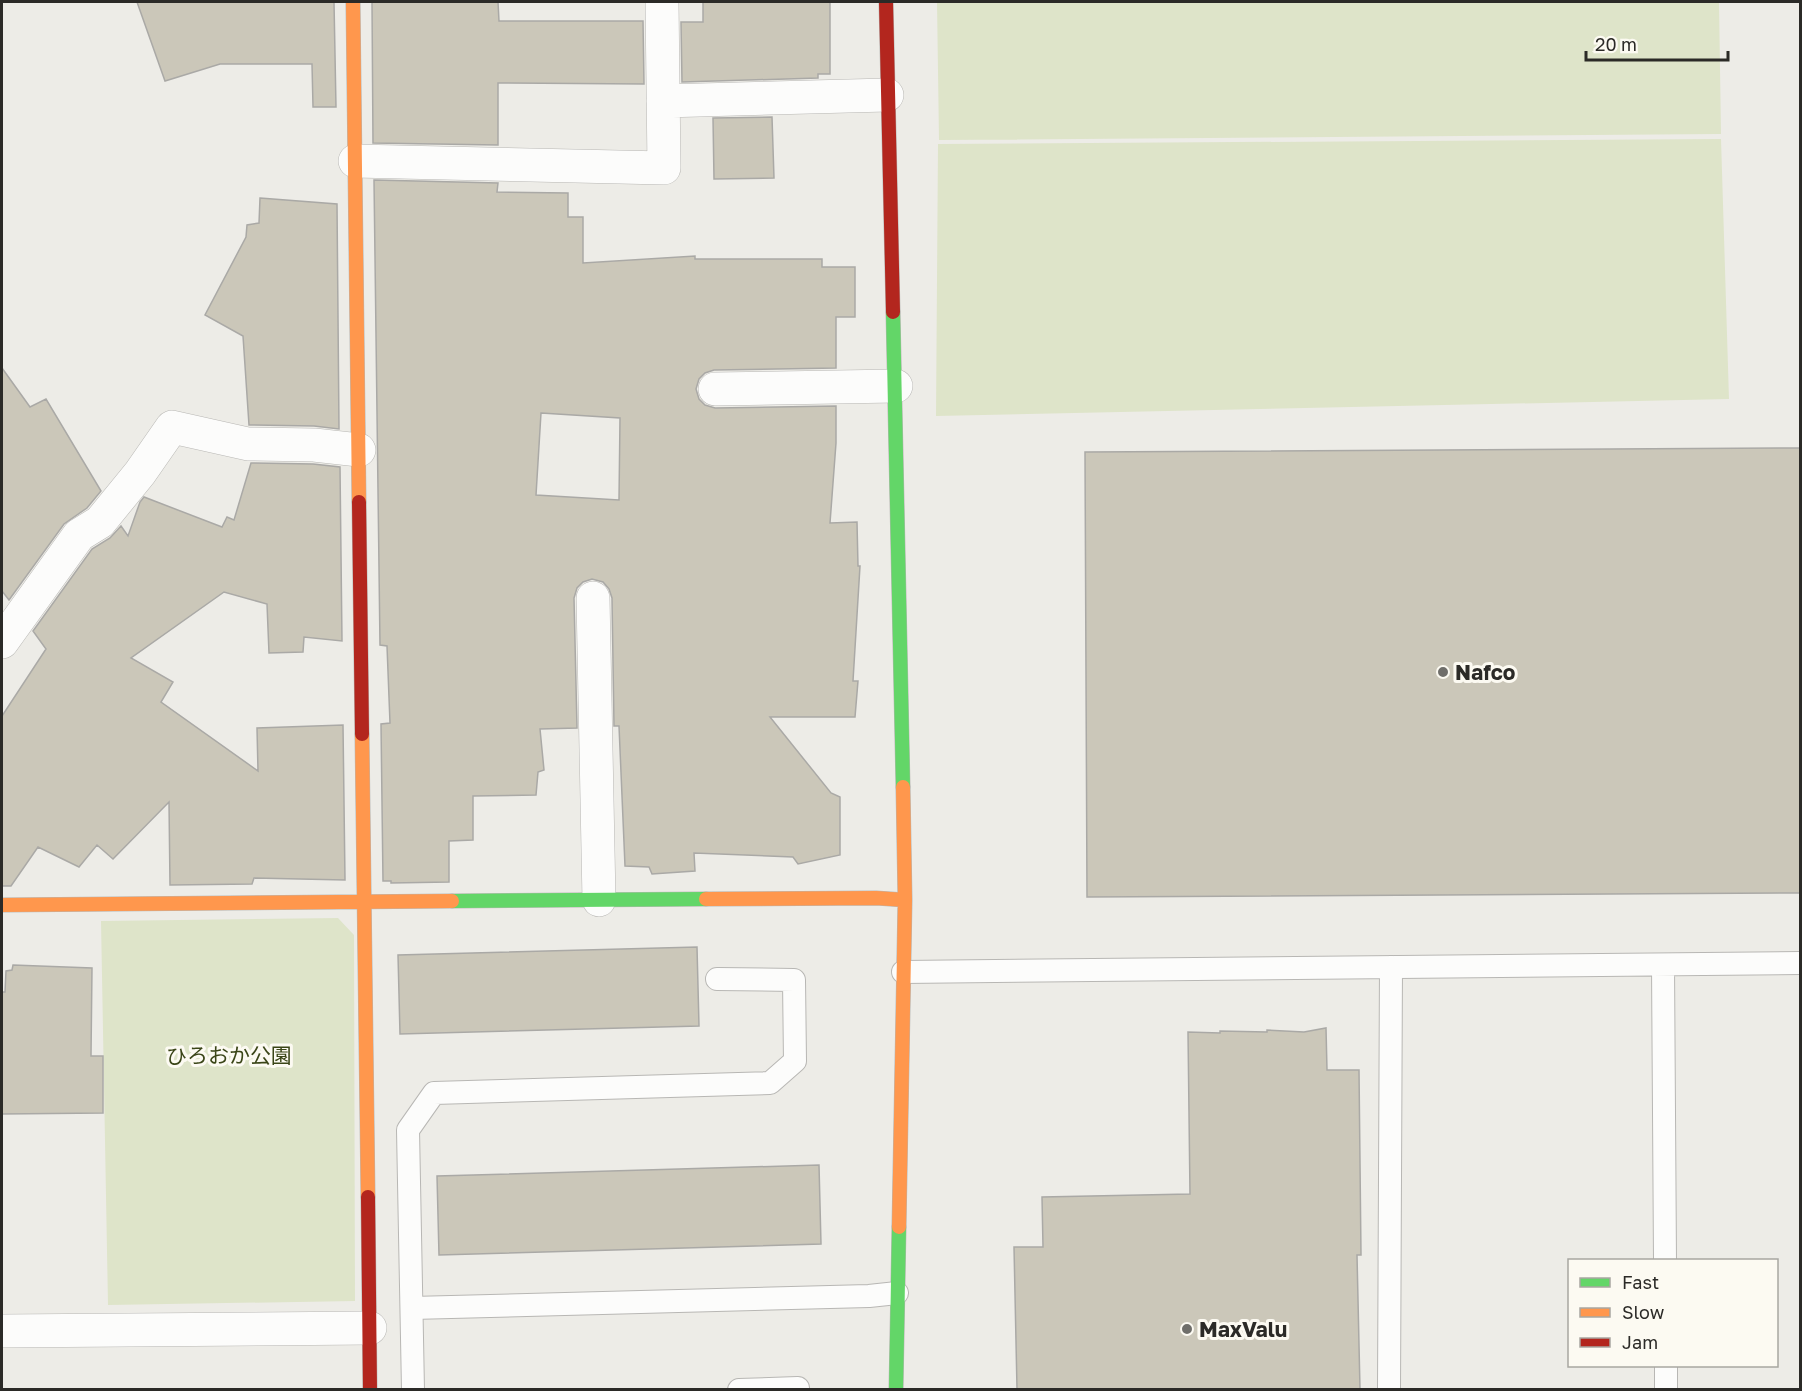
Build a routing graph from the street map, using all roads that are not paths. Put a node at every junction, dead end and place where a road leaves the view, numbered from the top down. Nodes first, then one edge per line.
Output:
1 (353, 2) edge
2 (662, 2) edge
3 (886, 2) edge
4 (887, 95) junction
5 (663, 101) junction
6 (355, 161) junction
7 (896, 386) junction
8 (715, 388) dead end
9 (359, 450) junction
10 (593, 598) dead end
11 (2, 642) edge
12 (599, 900) junction
13 (905, 900) junction
14 (365, 903) junction
15 (2, 905) edge
16 (1800, 963) edge
17 (1662, 965) junction
18 (1391, 967) junction
19 (903, 972) junction
20 (717, 979) dead end
21 (1665, 1259) edge
22 (897, 1293) junction
23 (412, 1308) junction
24 (370, 1328) junction
25 (2, 1331) edge
26 (1666, 1367) edge
27 (798, 1388) dead end
28 (370, 1389) edge
29 (413, 1389) edge
30 (739, 1389) edge
31 (896, 1389) edge
32 (1389, 1389) edge
33 (1666, 1389) edge

1 - 6 street
2 - 5 street
3 - 4 street
4 - 5 street
4 - 7 street
5 - 6 street
6 - 9 street
7 - 8 street
7 - 13 street
9 - 11 street
9 - 14 street
10 - 12 street
12 - 13 street
12 - 14 street
13 - 19 street
14 - 15 street
14 - 24 street
16 - 17 lane
17 - 18 lane
17 - 21 lane
18 - 19 lane
18 - 32 lane
19 - 22 street
20 - 23 lane
22 - 23 lane
22 - 31 street
23 - 29 lane
24 - 25 street
24 - 28 street
26 - 33 lane
27 - 30 lane

